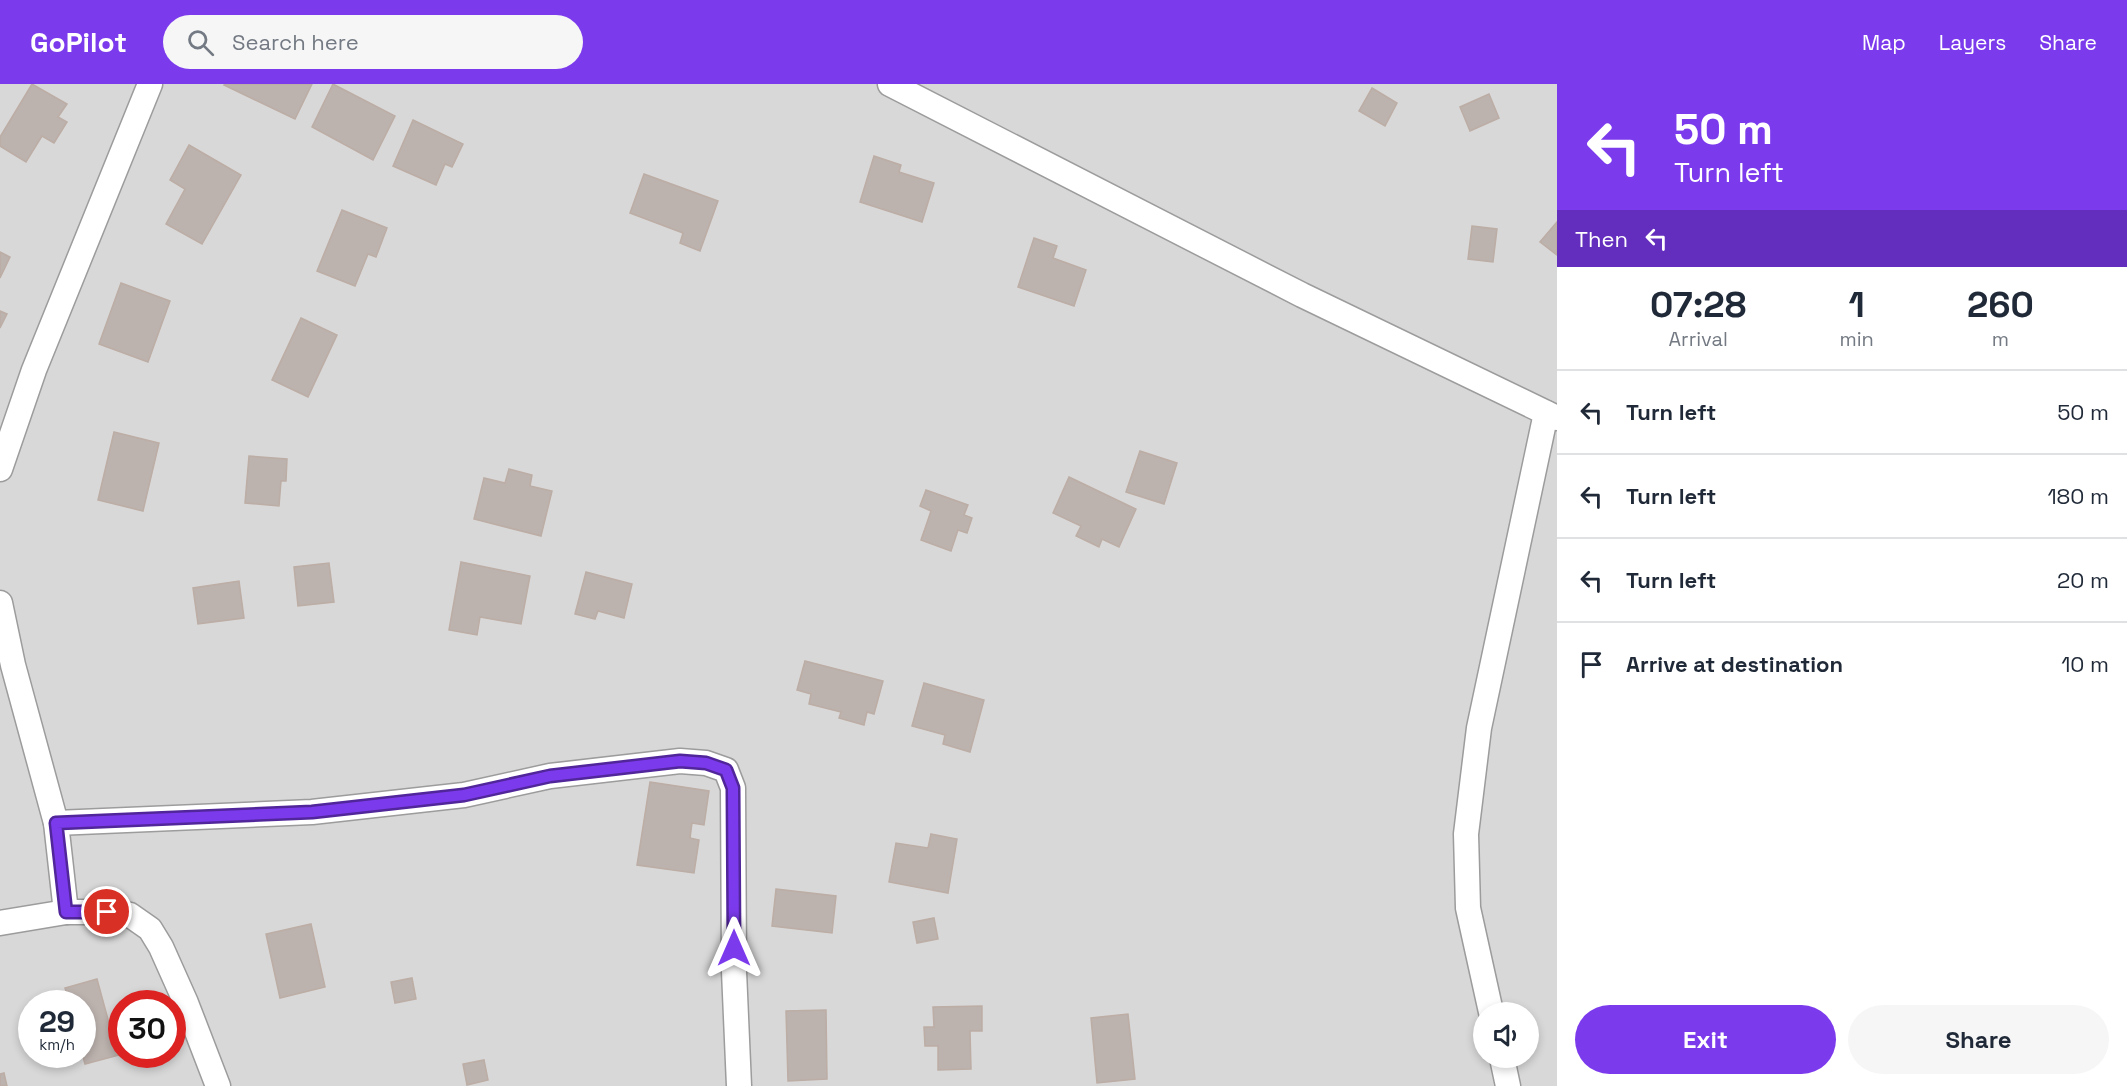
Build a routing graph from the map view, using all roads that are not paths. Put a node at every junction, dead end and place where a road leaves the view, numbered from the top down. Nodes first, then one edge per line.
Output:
1 (150, 84) edge
2 (890, 84) edge
3 (1551, 416) edge
4 (0, 469) edge
5 (0, 603) edge
6 (56, 823) junction
7 (66, 912) junction
8 (0, 923) edge
9 (1489, 1002) edge
10 (1504, 1068) edge
11 (218, 1086) edge
12 (739, 1086) edge
13 (1508, 1086) edge

1 - 4 street
2 - 3 street
3 - 9 street
5 - 6 street
6 - 7 street
6 - 12 street
7 - 8 street
7 - 11 street
10 - 13 street

